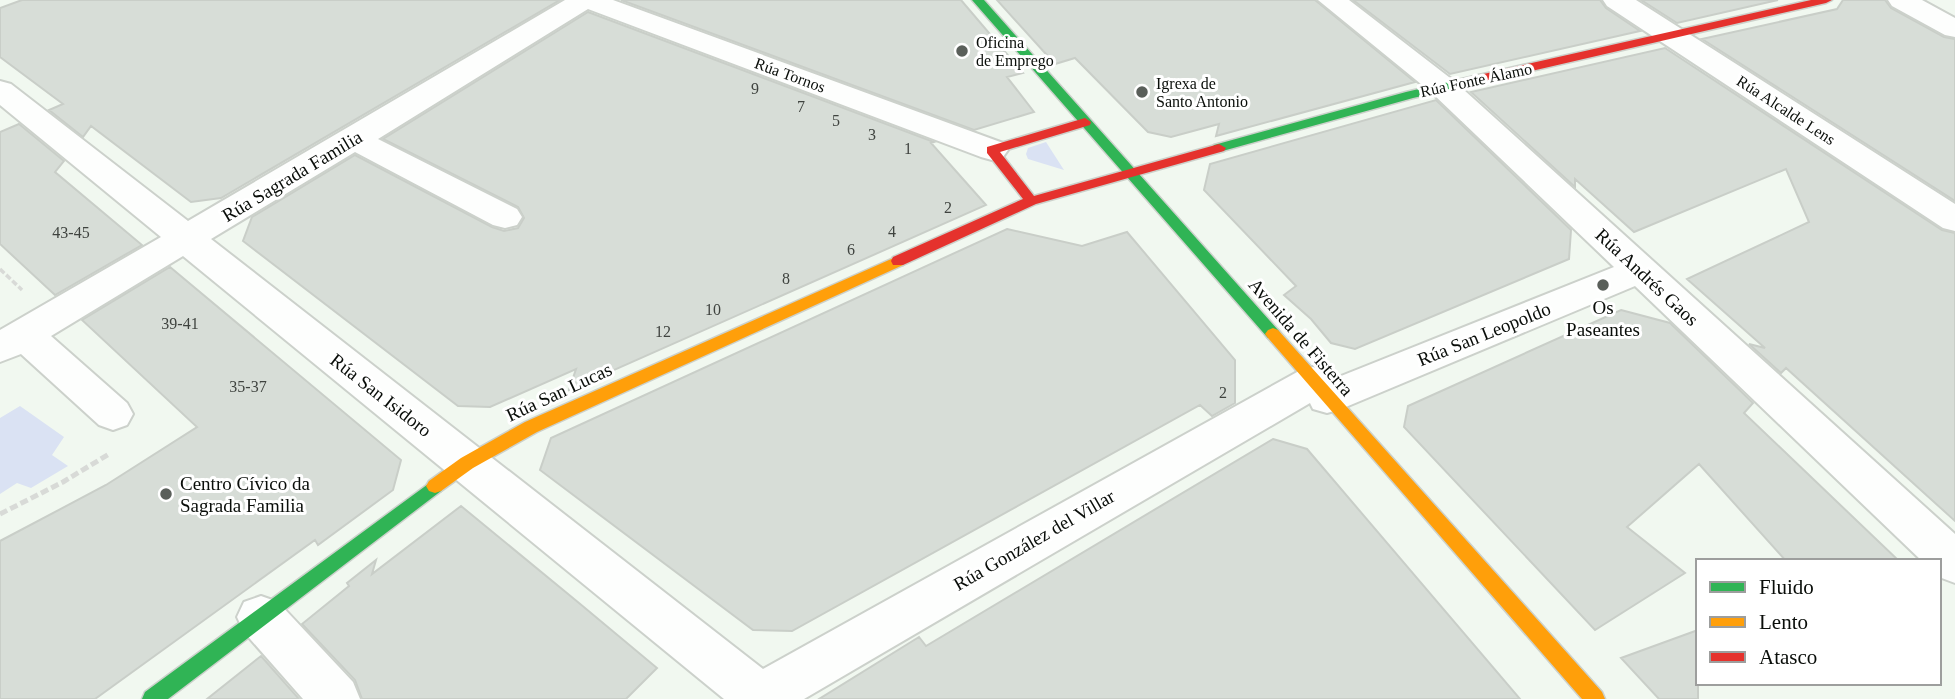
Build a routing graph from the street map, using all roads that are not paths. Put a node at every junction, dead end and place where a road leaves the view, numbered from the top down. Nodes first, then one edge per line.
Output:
1 (585, 0) edge
2 (978, 0) edge
3 (1332, 0) edge
4 (1617, 0) edge
5 (1826, 0) edge
6 (1902, 0) edge
7 (1955, 29) edge
8 (1674, 37) junction
9 (1443, 87) junction
10 (0, 90) edge
11 (1085, 122) junction
12 (354, 139) junction
13 (992, 150) junction
14 (1129, 172) junction
15 (1031, 201) junction
16 (505, 217) dead end
17 (1955, 220) edge
18 (185, 239) junction
19 (1640, 270) junction
20 (12, 341) edge
21 (1320, 390) junction
22 (113, 414) road end
23 (467, 463) junction
24 (1955, 563) edge
25 (261, 617) junction
26 (760, 698) edge
27 (152, 699) edge
28 (335, 699) edge
29 (1595, 699) edge

1 - 12 street, Rúa Sagrada Familia
1 - 13 street, Rúa Tornos
2 - 11 street, Avenida de Fisterra
3 - 9 street, Rúa Andrés Gaos
4 - 8 street, Rúa Alcalde Lens
5 - 8 street, Rúa Fonte Álamo
6 - 7 street
8 - 9 street, Rúa Fonte Álamo
8 - 17 street, Rúa Alcalde Lens
9 - 14 street, Rúa Fonte Álamo
9 - 19 street, Rúa Andrés Gaos
10 - 18 street, Rúa San Isidoro
11 - 13 street
11 - 14 street, Avenida de Fisterra
12 - 16 street
12 - 18 street, Rúa Sagrada Familia
13 - 15 street
14 - 15 street, Rúa Fonte Álamo
14 - 21 street, Avenida de Fisterra
15 - 23 street, Rúa San Lucas
18 - 20 street, Rúa Sagrada Familia
18 - 23 street, Rúa San Isidoro
19 - 21 street, Rúa San Leopoldo
19 - 24 street, Rúa Andrés Gaos
20 - 22 street
21 - 26 street, Rúa González del Villar
21 - 29 street, Avenida de Fisterra
23 - 25 street, Rúa San Lucas
23 - 26 street, Rúa San Isidoro
25 - 27 street, Rúa San Lucas
25 - 28 street

